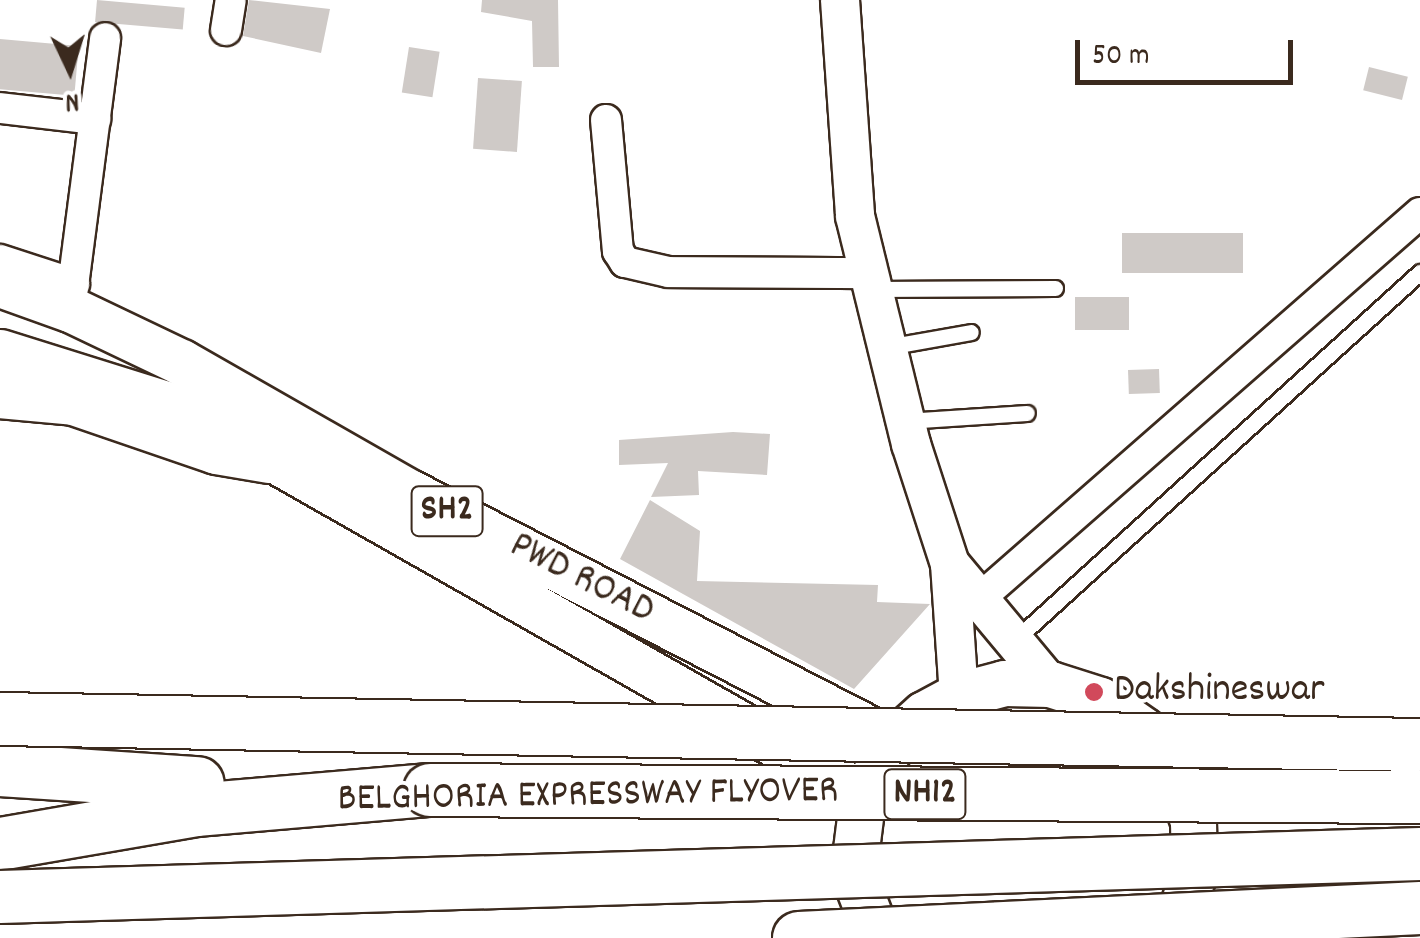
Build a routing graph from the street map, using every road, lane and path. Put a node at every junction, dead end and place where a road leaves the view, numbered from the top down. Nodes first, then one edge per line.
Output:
1 (232, 0) edge
2 (840, 0) edge
3 (226, 30) dead end
4 (105, 38) dead end
5 (0, 108) edge
6 (96, 118) junction
7 (606, 120) dead end
8 (1420, 213) edge
9 (0, 260) edge
10 (1420, 272) edge
11 (871, 281) junction
12 (0, 284) edge
13 (1055, 288) dead end
14 (72, 296) junction
15 (970, 332) dead end
16 (887, 347) junction
17 (0, 352) edge
18 (0, 392) edge
19 (1026, 413) dead end
20 (905, 421) junction
21 (270, 457) junction
22 (966, 604) junction
23 (1014, 640) junction
24 (1050, 684) junction
25 (959, 694) junction
26 (0, 719) edge
27 (894, 742) junction
28 (1420, 746) edge
29 (0, 770) edge
30 (430, 790) junction
31 (863, 794) junction
32 (1420, 797) edge
33 (0, 844) edge
34 (1420, 854) edge
35 (1194, 873) junction
36 (0, 897) edge
37 (1420, 908) edge
38 (798, 938) edge
39 (878, 938) edge
40 (1171, 938) edge
41 (1256, 938) edge

1 - 3 street
2 - 11 street
4 - 6 street
5 - 6 street
6 - 14 street
7 - 11 street
8 - 22 street
9 - 14 street
10 - 23 lane
11 - 13 lane
11 - 16 street
12 - 14 main road, PWD ROAD / SH2
14 - 27 main road, PWD ROAD / SH2
15 - 16 lane
16 - 20 street
17 - 21 main road, PWD ROAD / SH2
18 - 21 highway
19 - 20 lane
20 - 22 street
21 - 31 main road, PWD ROAD / SH2
22 - 23 street
22 - 25 street
23 - 24 street
24 - 25 main road
24 - 35 main road
25 - 27 main road
26 - 28 highway, bridge
27 - 31 main road
29 - 30 highway
30 - 32 highway, BELGHORIA EXPRESSWAY FLYOVER / NH12, bridge
30 - 33 highway, BELGHORIA EXPRESSWAY FLYOVER / NH12
31 - 39 main road
34 - 36 highway, bridge
35 - 40 main road
35 - 41 main road
37 - 38 highway, bridge

